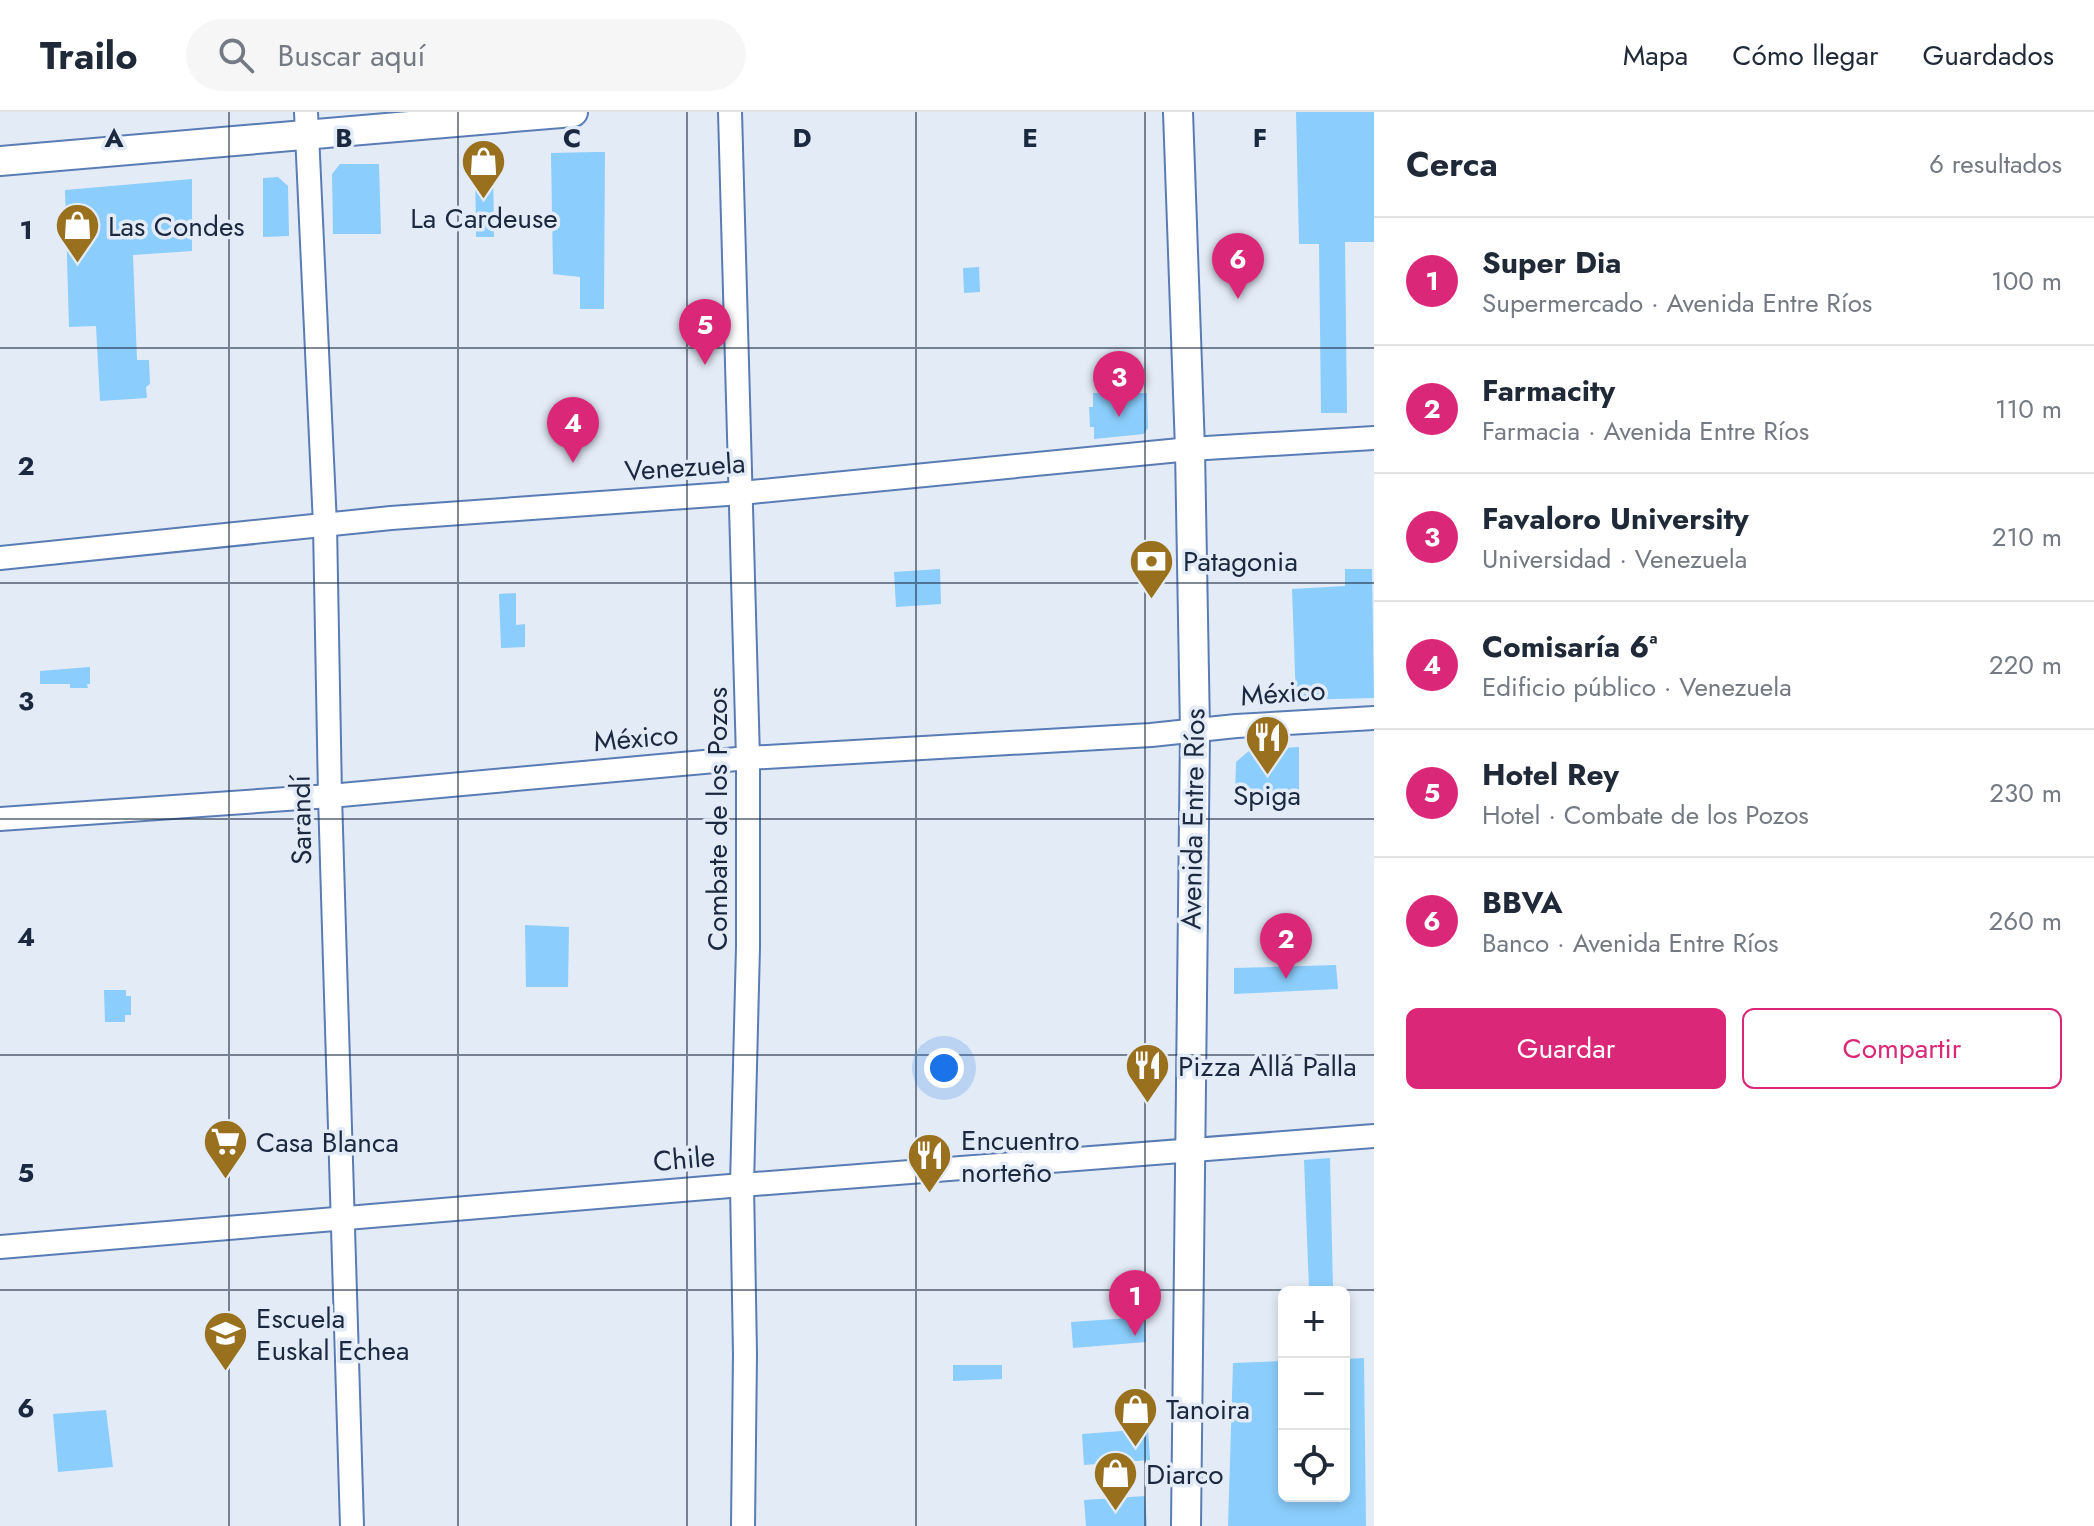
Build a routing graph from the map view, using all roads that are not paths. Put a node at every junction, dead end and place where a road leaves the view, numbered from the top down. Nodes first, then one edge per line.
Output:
1 (573, 112) edge
2 (730, 112) edge
3 (1178, 112) edge
4 (307, 123) edge
5 (0, 161) edge
6 (1374, 438) edge
7 (1190, 449) junction
8 (741, 493) junction
9 (325, 525) junction
10 (0, 558) edge
11 (1374, 718) edge
12 (1195, 731) junction
13 (748, 758) junction
14 (330, 796) junction
15 (0, 819) edge
16 (1374, 1136) edge
17 (1190, 1150) junction
18 (742, 1185) junction
19 (342, 1218) junction
20 (0, 1247) edge
21 (352, 1526) edge
22 (743, 1526) edge
23 (1186, 1526) edge

1 - 4 main road
2 - 8 street, Combate de los Pozos
3 - 7 main road, Avenida Entre Ríos
4 - 5 main road
4 - 9 street, Sarandí
6 - 7 street, Venezuela
7 - 8 street, Venezuela
7 - 12 main road, Avenida Entre Ríos
8 - 9 street, Venezuela
8 - 13 street, Combate de los Pozos
9 - 10 street, Venezuela
9 - 14 street, Sarandí
11 - 12 street, México
12 - 13 street, México
12 - 17 main road, Avenida Entre Ríos
13 - 14 street, México
13 - 18 street, Combate de los Pozos
14 - 15 street, México
14 - 19 street, Sarandí
16 - 17 street, Chile
17 - 18 street, Chile
17 - 23 main road, Avenida Entre Ríos
18 - 19 street, Chile
18 - 22 street, Combate de los Pozos
19 - 20 street, Chile
19 - 21 street, Sarandí

